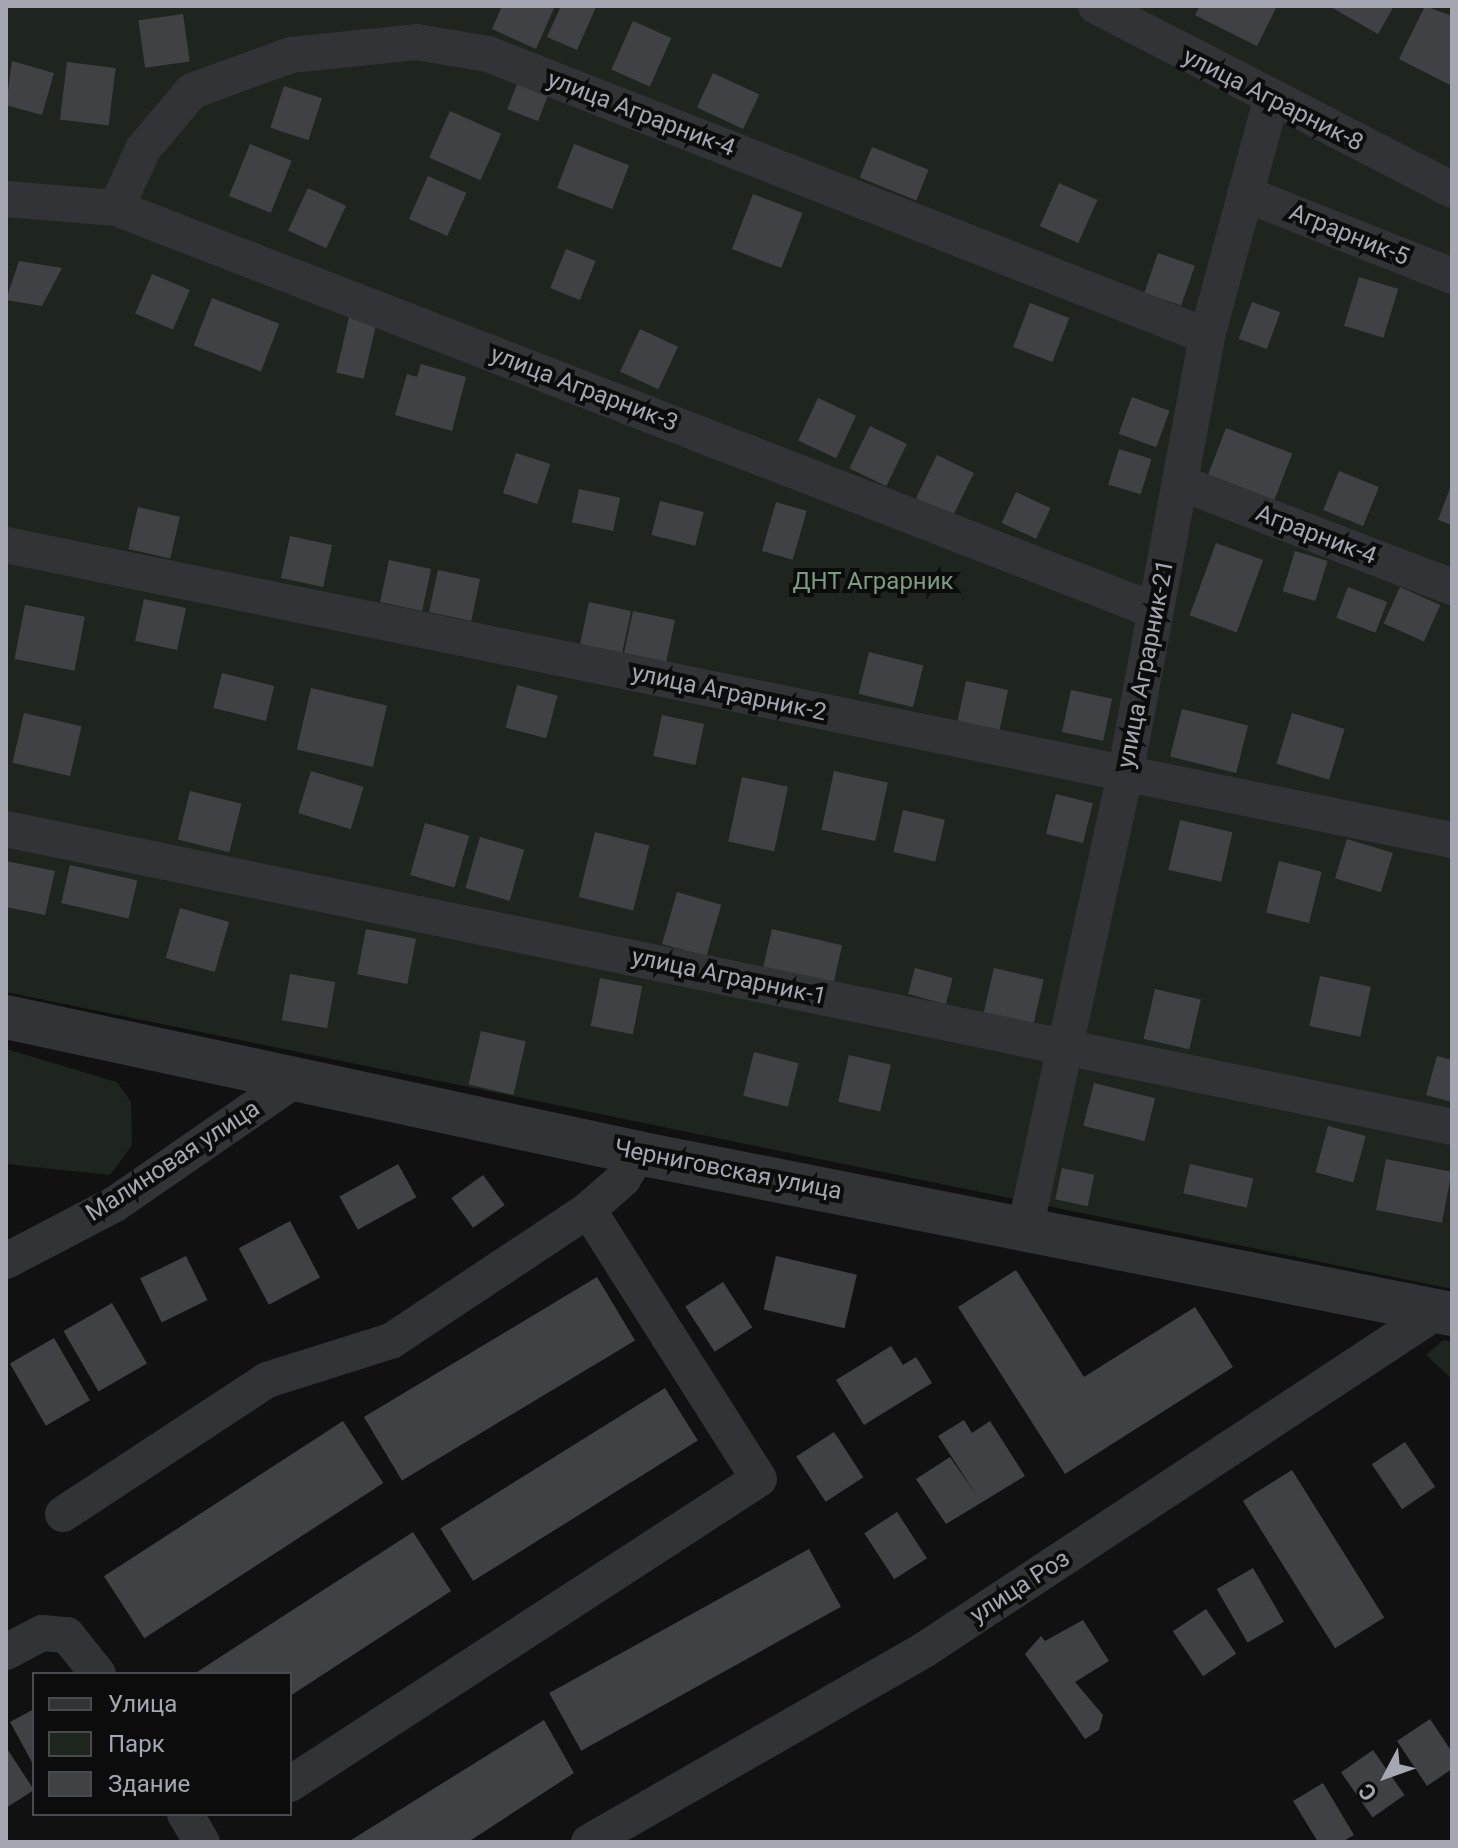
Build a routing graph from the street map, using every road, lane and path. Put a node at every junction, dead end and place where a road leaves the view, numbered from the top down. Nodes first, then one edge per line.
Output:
1 (1096, 6) edge
2 (1271, 101) junction
3 (1452, 190) edge
4 (1245, 194) junction
5 (6, 199) edge
6 (116, 208) junction
7 (1452, 276) edge
8 (1207, 336) junction
9 (1181, 483) junction
10 (6, 545) edge
11 (1452, 587) edge
12 (1156, 611) junction
13 (1125, 775) junction
14 (6, 829) edge
15 (1452, 840) edge
16 (6, 1017) edge
17 (1064, 1046) junction
18 (295, 1080) junction
19 (1452, 1127) edge
20 (638, 1153) junction
21 (588, 1210) junction
22 (1025, 1229) junction
23 (6, 1261) edge
24 (1445, 1313) edge
25 (63, 1514) dead end
26 (6, 1652) edge
27 (96, 1672) edge
28 (292, 1783) edge
29 (186, 1816) edge
30 (202, 1842) edge
31 (589, 1842) edge

1 - 2 street, улица Аграрник-8
2 - 3 street, улица Аграрник-8
2 - 4 street, улица Аграрник-21
4 - 7 street, Аграрник-5
4 - 8 street, улица Аграрник-21
5 - 6 street, улица Аграрник-3
6 - 8 street, улица Аграрник-4
6 - 12 street, улица Аграрник-3
8 - 9 street, улица Аграрник-21
9 - 11 street, Аграрник-4
9 - 12 street, улица Аграрник-21
10 - 13 street, улица Аграрник-2
12 - 13 street, улица Аграрник-21
13 - 15 street, улица Аграрник-2
13 - 17 street, улица Аграрник-21
14 - 17 street, улица Аграрник-1
16 - 18 street, Черниговская улица
17 - 19 street, улица Аграрник-1
17 - 22 street, улица Аграрник-21
18 - 20 street, Черниговская улица
18 - 23 street, Малиновая улица
20 - 21 street
20 - 22 street, Черниговская улица
21 - 25 street
21 - 28 street
22 - 24 street, Черниговская улица
24 - 31 street, улица Роз
26 - 27 street
29 - 30 street

